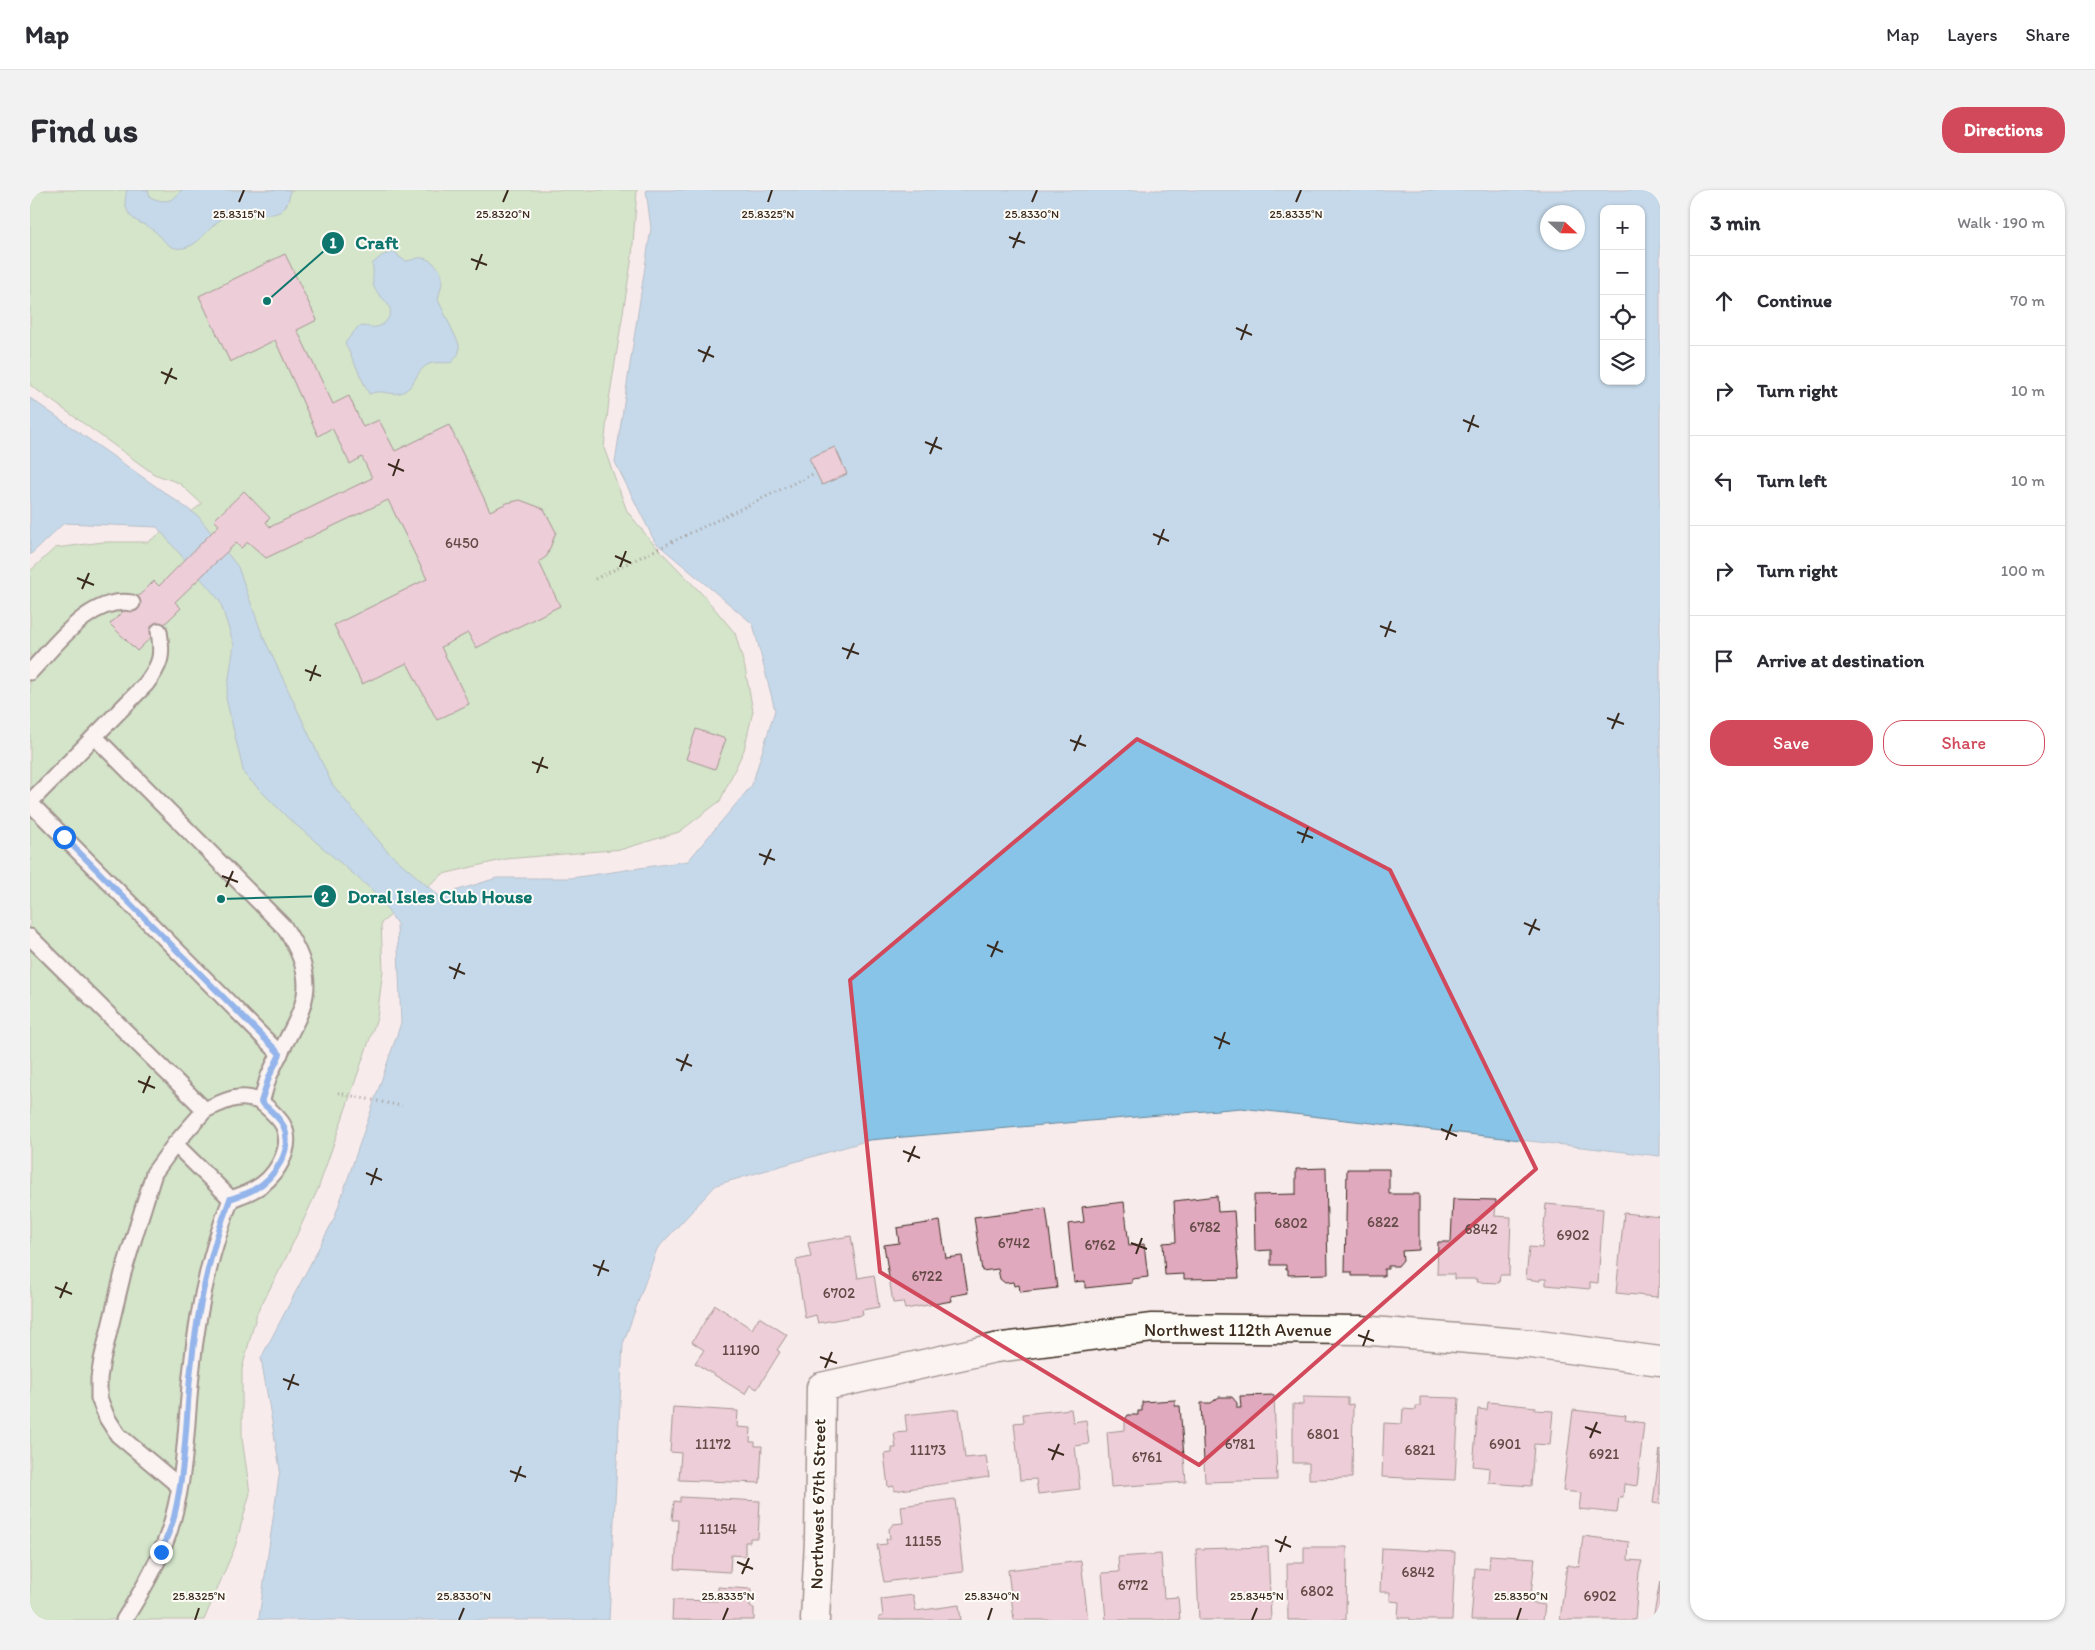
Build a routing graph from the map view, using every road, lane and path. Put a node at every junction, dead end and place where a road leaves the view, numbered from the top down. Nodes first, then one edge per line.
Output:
1 (816, 473) dead end
2 (595, 578) dead end
3 (132, 603) dead end
4 (158, 631) dead end
5 (30, 672) edge
6 (95, 737) junction
7 (30, 803) edge
8 (30, 937) edge
9 (280, 1054) junction
10 (338, 1093) dead end
11 (261, 1102) junction
12 (402, 1106) dead end
13 (205, 1110) junction
14 (175, 1144) junction
15 (230, 1199) junction
16 (1660, 1361) edge
17 (820, 1388) joint
18 (179, 1486) junction
19 (124, 1620) edge
20 (815, 1620) edge

1 - 2 path
3 - 5 lane
4 - 6 lane
6 - 7 lane
6 - 9 lane
7 - 9 lane
8 - 13 lane
9 - 11 lane
10 - 12 path
11 - 13 lane
11 - 15 lane
13 - 14 lane
14 - 15 lane
14 - 18 lane
15 - 18 lane
16 - 17 street, Northwest 112th Avenue
17 - 20 street, Northwest 67th Street
18 - 19 lane

